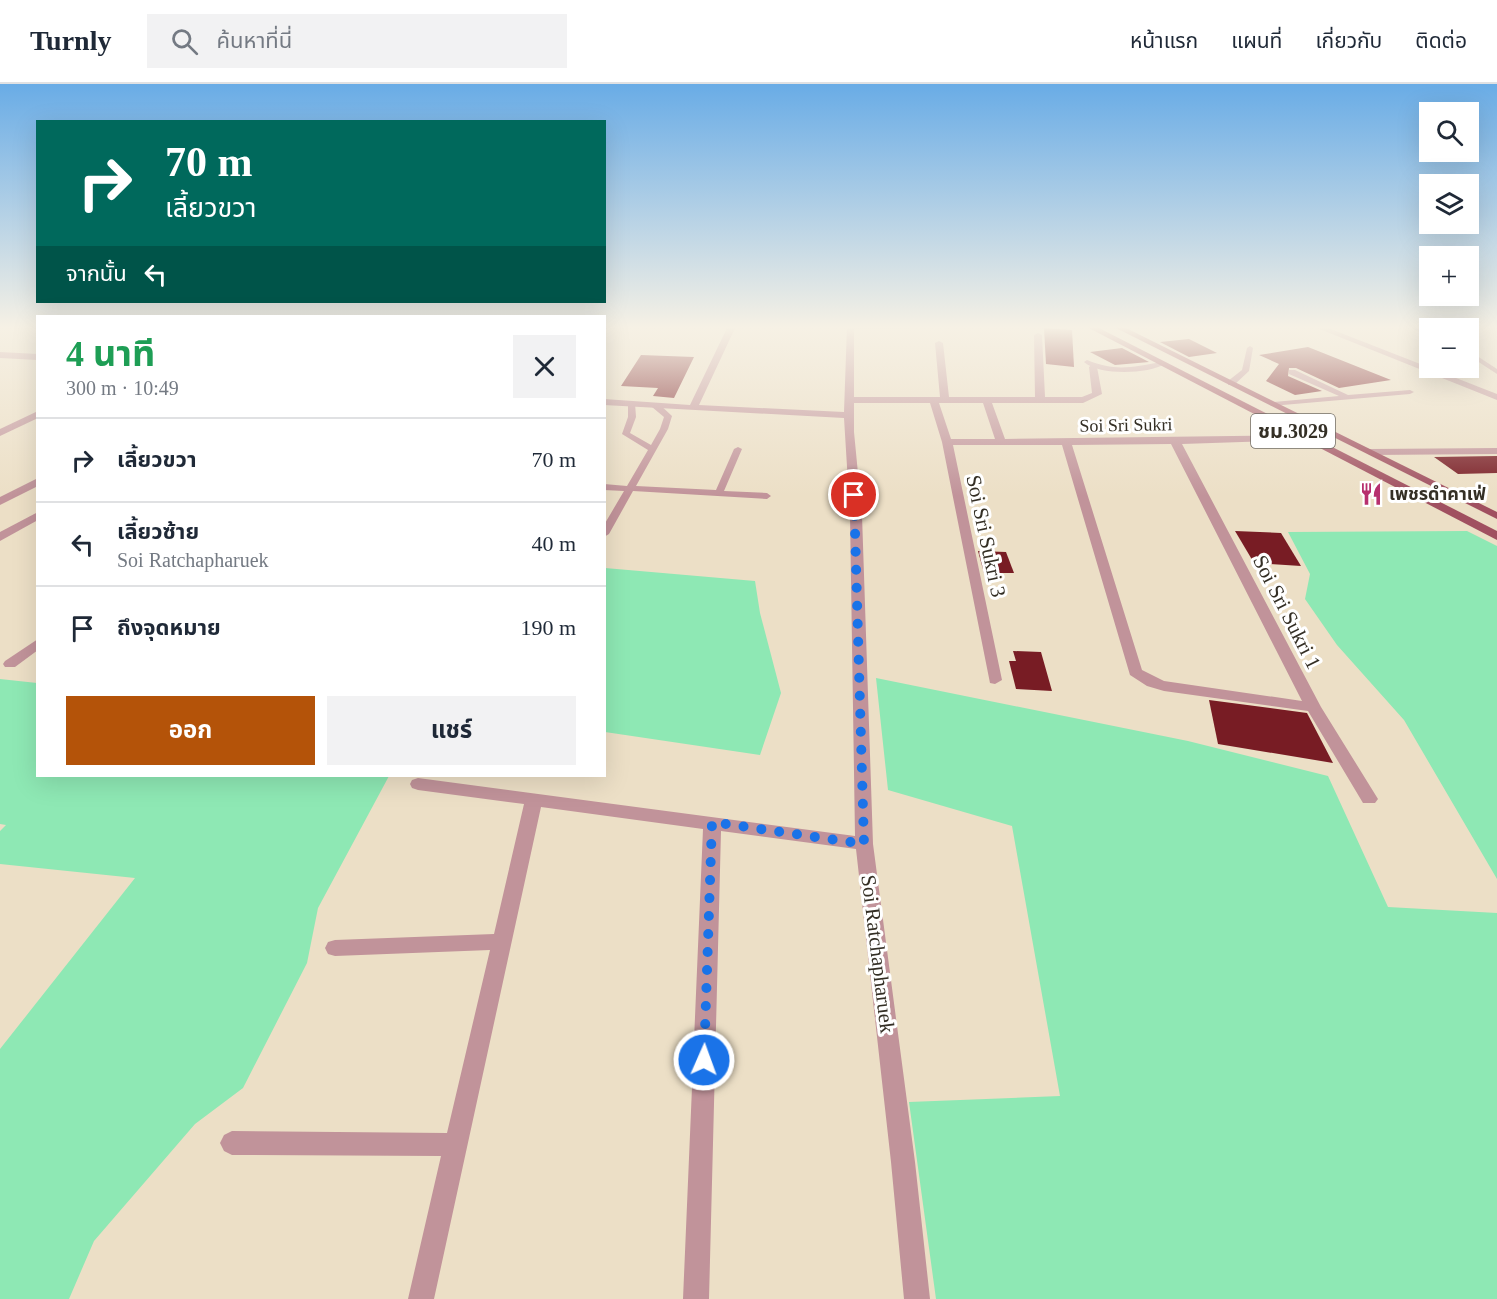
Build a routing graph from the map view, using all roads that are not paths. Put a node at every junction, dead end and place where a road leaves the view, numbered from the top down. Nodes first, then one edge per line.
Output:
1 (705, 383) edge
2 (849, 383) edge
3 (939, 383) edge
4 (1039, 383) edge
5 (1094, 383) edge
6 (1199, 383) edge
7 (1231, 383) edge
8 (1316, 383) edge
9 (1459, 383) edge
10 (1410, 392) dead end
11 (1347, 397) junction
12 (1497, 398) edge
13 (849, 400) junction
14 (1040, 400) junction
15 (939, 401) junction
16 (987, 401) junction
17 (606, 402) edge
18 (631, 403) junction
19 (1274, 404) junction
20 (655, 405) junction
21 (693, 408) junction
22 (36, 415) edge
23 (849, 415) junction
24 (0, 433) edge
25 (1305, 437) junction
26 (1175, 441) junction
27 (947, 442) junction
28 (1001, 442) junction
29 (1066, 442) junction
30 (652, 449) junction
31 (738, 449) dead end
32 (1497, 451) edge
33 (1370, 452) junction
34 (36, 482) edge
35 (606, 487) edge
36 (630, 488) junction
37 (718, 493) junction
38 (767, 496) dead end
39 (0, 502) edge
40 (1494, 512) edge
41 (36, 516) edge
42 (606, 530) edge
43 (1497, 536) edge
44 (0, 537) edge
45 (36, 644) edge
46 (10, 664) dead end
47 (995, 680) dead end
48 (1313, 707) junction
49 (418, 784) dead end
50 (1369, 799) dead end
51 (534, 800) junction
52 (712, 822) junction
53 (864, 844) junction
54 (500, 942) junction
55 (335, 948) dead end
56 (232, 1143) dead end
57 (455, 1144) junction
58 (421, 1299) edge
59 (696, 1299) edge
60 (917, 1299) edge

1 - 21 street
2 - 13 street, Soi Ratchapharuek
3 - 15 street, Soi Sri Sukri 3
4 - 14 street
5 - 14 street
6 - 25 main road, ชม.3029
7 - 19 main road, ชม.3029
8 - 11 lane
9 - 12 street
10 - 11 lane
11 - 19 lane
13 - 15 street
13 - 23 street, Soi Ratchapharuek
14 - 16 street
15 - 16 street
15 - 27 street, Soi Sri Sukri 3
16 - 28 street
17 - 18 street
18 - 20 street
18 - 30 lane
19 - 33 main road, ชม.3029
20 - 21 street
20 - 30 lane
21 - 23 street
22 - 24 street
23 - 53 street, Soi Ratchapharuek
25 - 26 street, Soi Sri Sukri
25 - 43 main road, ชม.3029
26 - 29 street, Soi Sri Sukri
26 - 48 street, Soi Sri Sukri 1
27 - 28 street, Soi Sri Sukri
27 - 47 street, Soi Sri Sukri 3
28 - 29 street, Soi Sri Sukri
29 - 48 street
30 - 36 lane
31 - 37 lane
32 - 33 street
33 - 40 main road, ชม.3029
34 - 39 street
35 - 36 lane
36 - 37 lane
36 - 42 lane
37 - 38 lane
41 - 44 street
45 - 46 street
48 - 50 street, Soi Sri Sukri 1
49 - 51 street
51 - 52 street
51 - 54 street
52 - 53 street
52 - 59 street
53 - 60 street, Soi Ratchapharuek
54 - 55 street
54 - 57 street
56 - 57 street
57 - 58 street

